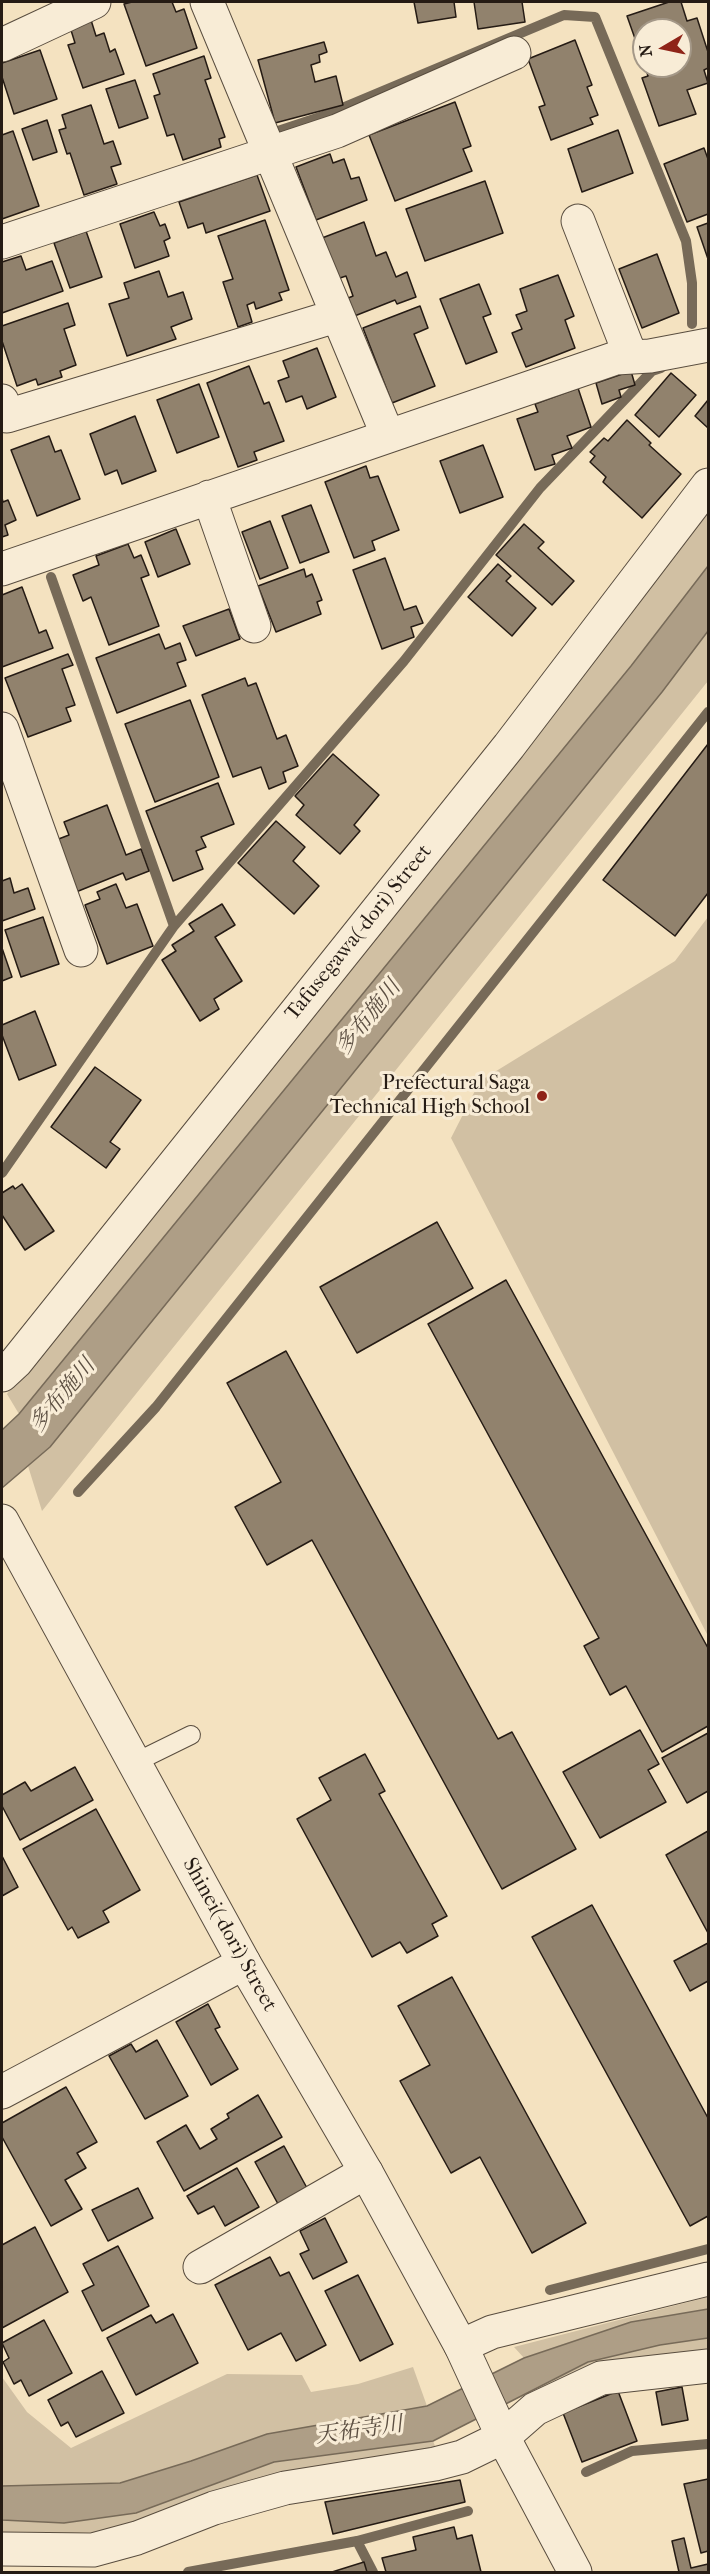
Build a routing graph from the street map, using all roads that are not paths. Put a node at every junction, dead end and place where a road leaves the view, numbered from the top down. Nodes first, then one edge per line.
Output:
1 (94, 2) edge
2 (207, 2) edge
3 (2, 45) edge
4 (514, 53) dead end
5 (268, 152) junction
6 (578, 221) dead end
7 (2, 242) edge
8 (336, 316) junction
9 (705, 343) edge
10 (631, 357) junction
11 (2, 400) edge
12 (387, 436) junction
13 (708, 485) edge
14 (209, 497) junction
15 (2, 569) edge
16 (254, 626) dead end
17 (2, 729) edge
18 (81, 950) dead end
19 (2, 1375) edge
20 (2, 1521) edge
21 (191, 1735) dead end
22 (134, 1763) junction
23 (244, 1963) junction
24 (4, 2084) edge
25 (366, 2172) junction
26 (201, 2267) dead end
27 (708, 2279) edge
28 (461, 2346) junction
29 (708, 2366) edge
30 (503, 2437) junction
31 (2, 2549) edge
32 (575, 2572) edge

1 - 3 street
2 - 5 street
4 - 5 street
5 - 7 street
5 - 8 street
6 - 10 street
8 - 11 street
8 - 12 street
9 - 10 street
10 - 12 street
12 - 14 street
13 - 19 street, Tafusegawa(-dori) Street
14 - 15 street
14 - 16 street
17 - 18 street
20 - 22 street, Shinei(-dori) Street
21 - 22 lane
22 - 23 street, Shinei(-dori) Street
23 - 24 street
23 - 25 street, Shinei(-dori) Street
25 - 26 street
25 - 28 street, Shinei(-dori) Street
27 - 28 street
28 - 30 street, Shinei(-dori) Street
29 - 30 street
30 - 31 street
30 - 32 street

